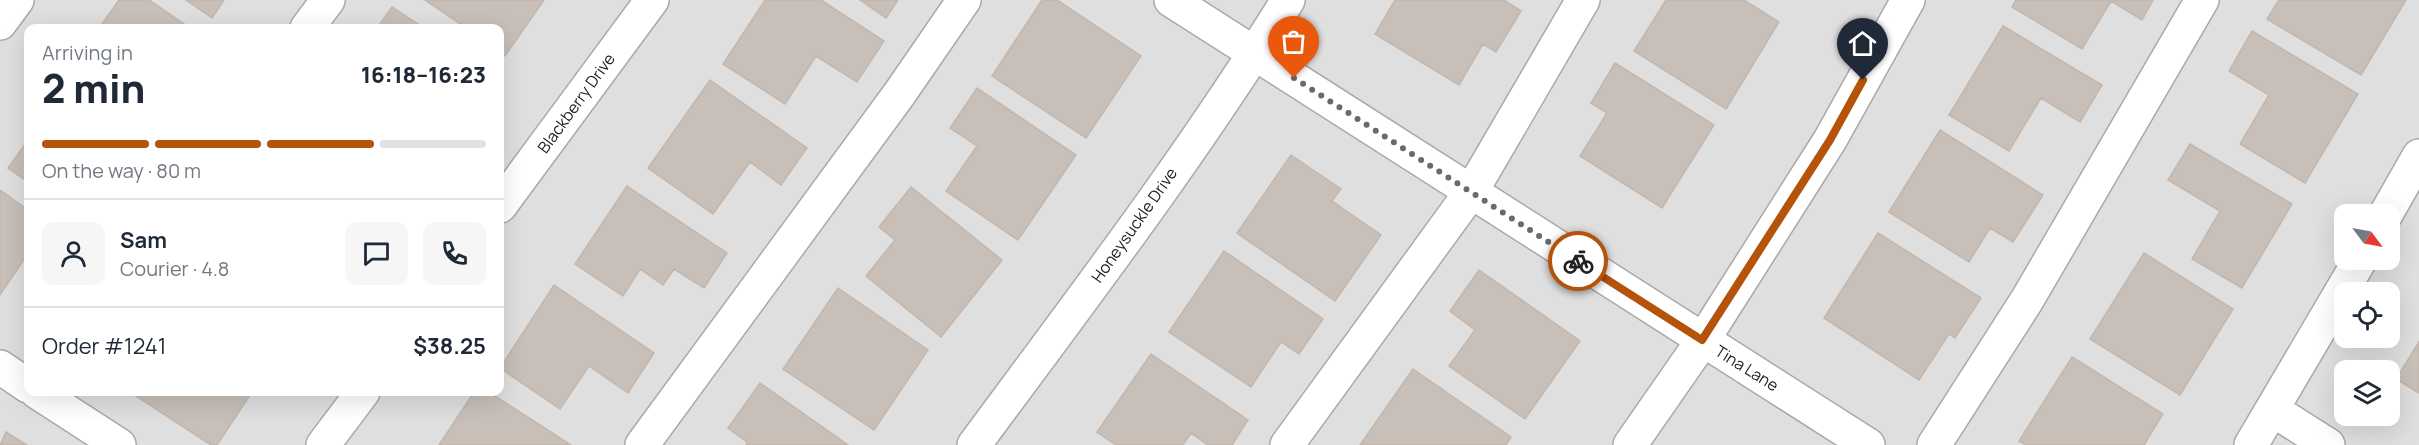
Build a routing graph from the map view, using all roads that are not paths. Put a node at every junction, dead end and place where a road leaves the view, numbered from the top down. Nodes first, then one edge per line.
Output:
1 (17, 0) edge
2 (327, 0) edge
3 (652, 0) edge
4 (964, 0) edge
5 (1170, 0) edge
6 (1288, 0) edge
7 (1583, 0) edge
8 (1908, 0) edge
9 (2202, 0) edge
10 (0, 23) edge
11 (310, 24) edge
12 (1255, 53) junction
13 (2419, 156) edge
14 (1471, 192) junction
15 (504, 201) edge
16 (2392, 204) edge
17 (2354, 270) edge
18 (1702, 340) junction
19 (0, 367) edge
20 (24, 383) edge
21 (44, 396) edge
22 (360, 396) edge
23 (2273, 410) junction
24 (118, 445) edge
25 (323, 445) edge
26 (642, 445) edge
27 (974, 445) edge
28 (1287, 445) edge
29 (1630, 445) edge
30 (1868, 445) edge
31 (1934, 445) edge
32 (2251, 445) edge
33 (2328, 445) edge

1 - 10 street
2 - 11 street
3 - 15 street, Blackberry Drive
4 - 26 street
5 - 12 street, Tina Lane
6 - 12 street, Honeysuckle Drive
7 - 14 street
8 - 18 street
9 - 31 street
12 - 14 street, Tina Lane
12 - 27 street, Honeysuckle Drive
13 - 16 street
14 - 18 street, Tina Lane
14 - 28 street
17 - 23 street
18 - 29 street
18 - 30 street, Tina Lane
19 - 20 street
21 - 24 street
22 - 25 street
23 - 32 street
23 - 33 street

